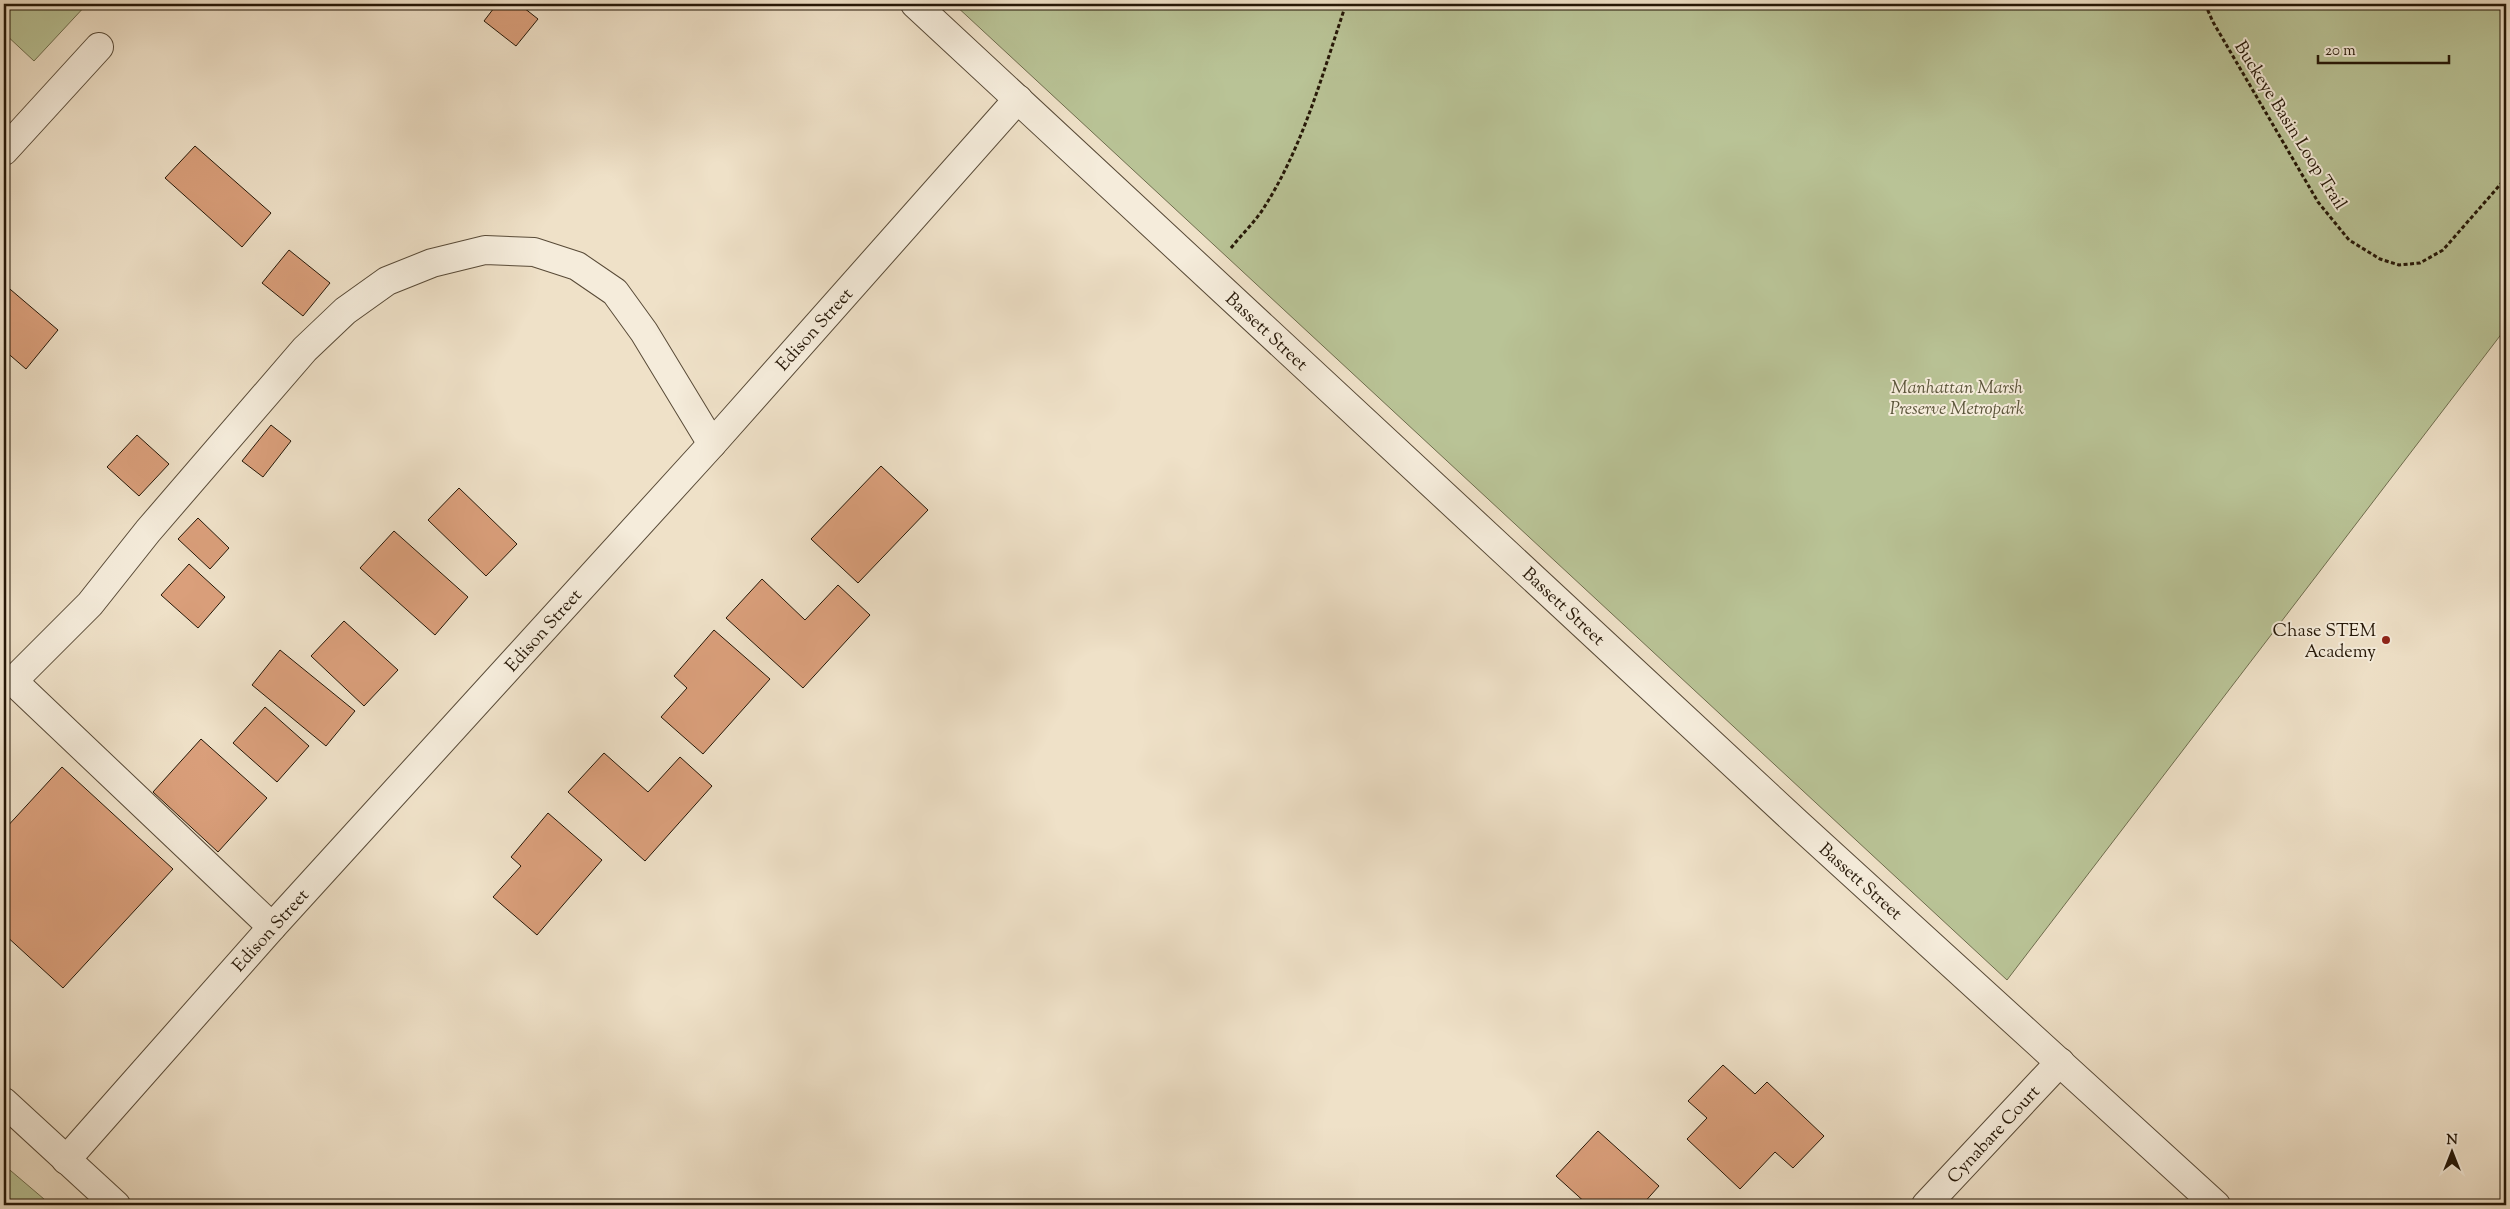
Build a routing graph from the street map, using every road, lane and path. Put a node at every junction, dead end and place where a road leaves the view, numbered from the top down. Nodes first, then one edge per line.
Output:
1 (916, 4) edge
2 (1346, 4) edge
3 (2205, 4) edge
4 (99, 47) dead end
5 (1018, 99) junction
6 (4, 151) edge
7 (2506, 178) edge
8 (1208, 276) junction
9 (712, 444) junction
10 (8, 679) edge
11 (272, 926) junction
12 (2060, 1062) junction
13 (4, 1102) edge
14 (66, 1160) junction
15 (116, 1205) edge
16 (1926, 1205) edge
17 (2216, 1205) edge

1 - 5 street, Bassett Street
2 - 8 path
3 - 7 path, Buckeye Basin Loop Trail
4 - 6 street
5 - 8 street, Bassett Street
5 - 9 street, Edison Street
8 - 12 street, Bassett Street
9 - 10 street
9 - 11 street, Edison Street
10 - 11 street
11 - 14 street, Edison Street
12 - 16 street, Cynabare Court
12 - 17 street, Bassett Street
13 - 14 street
14 - 15 street

